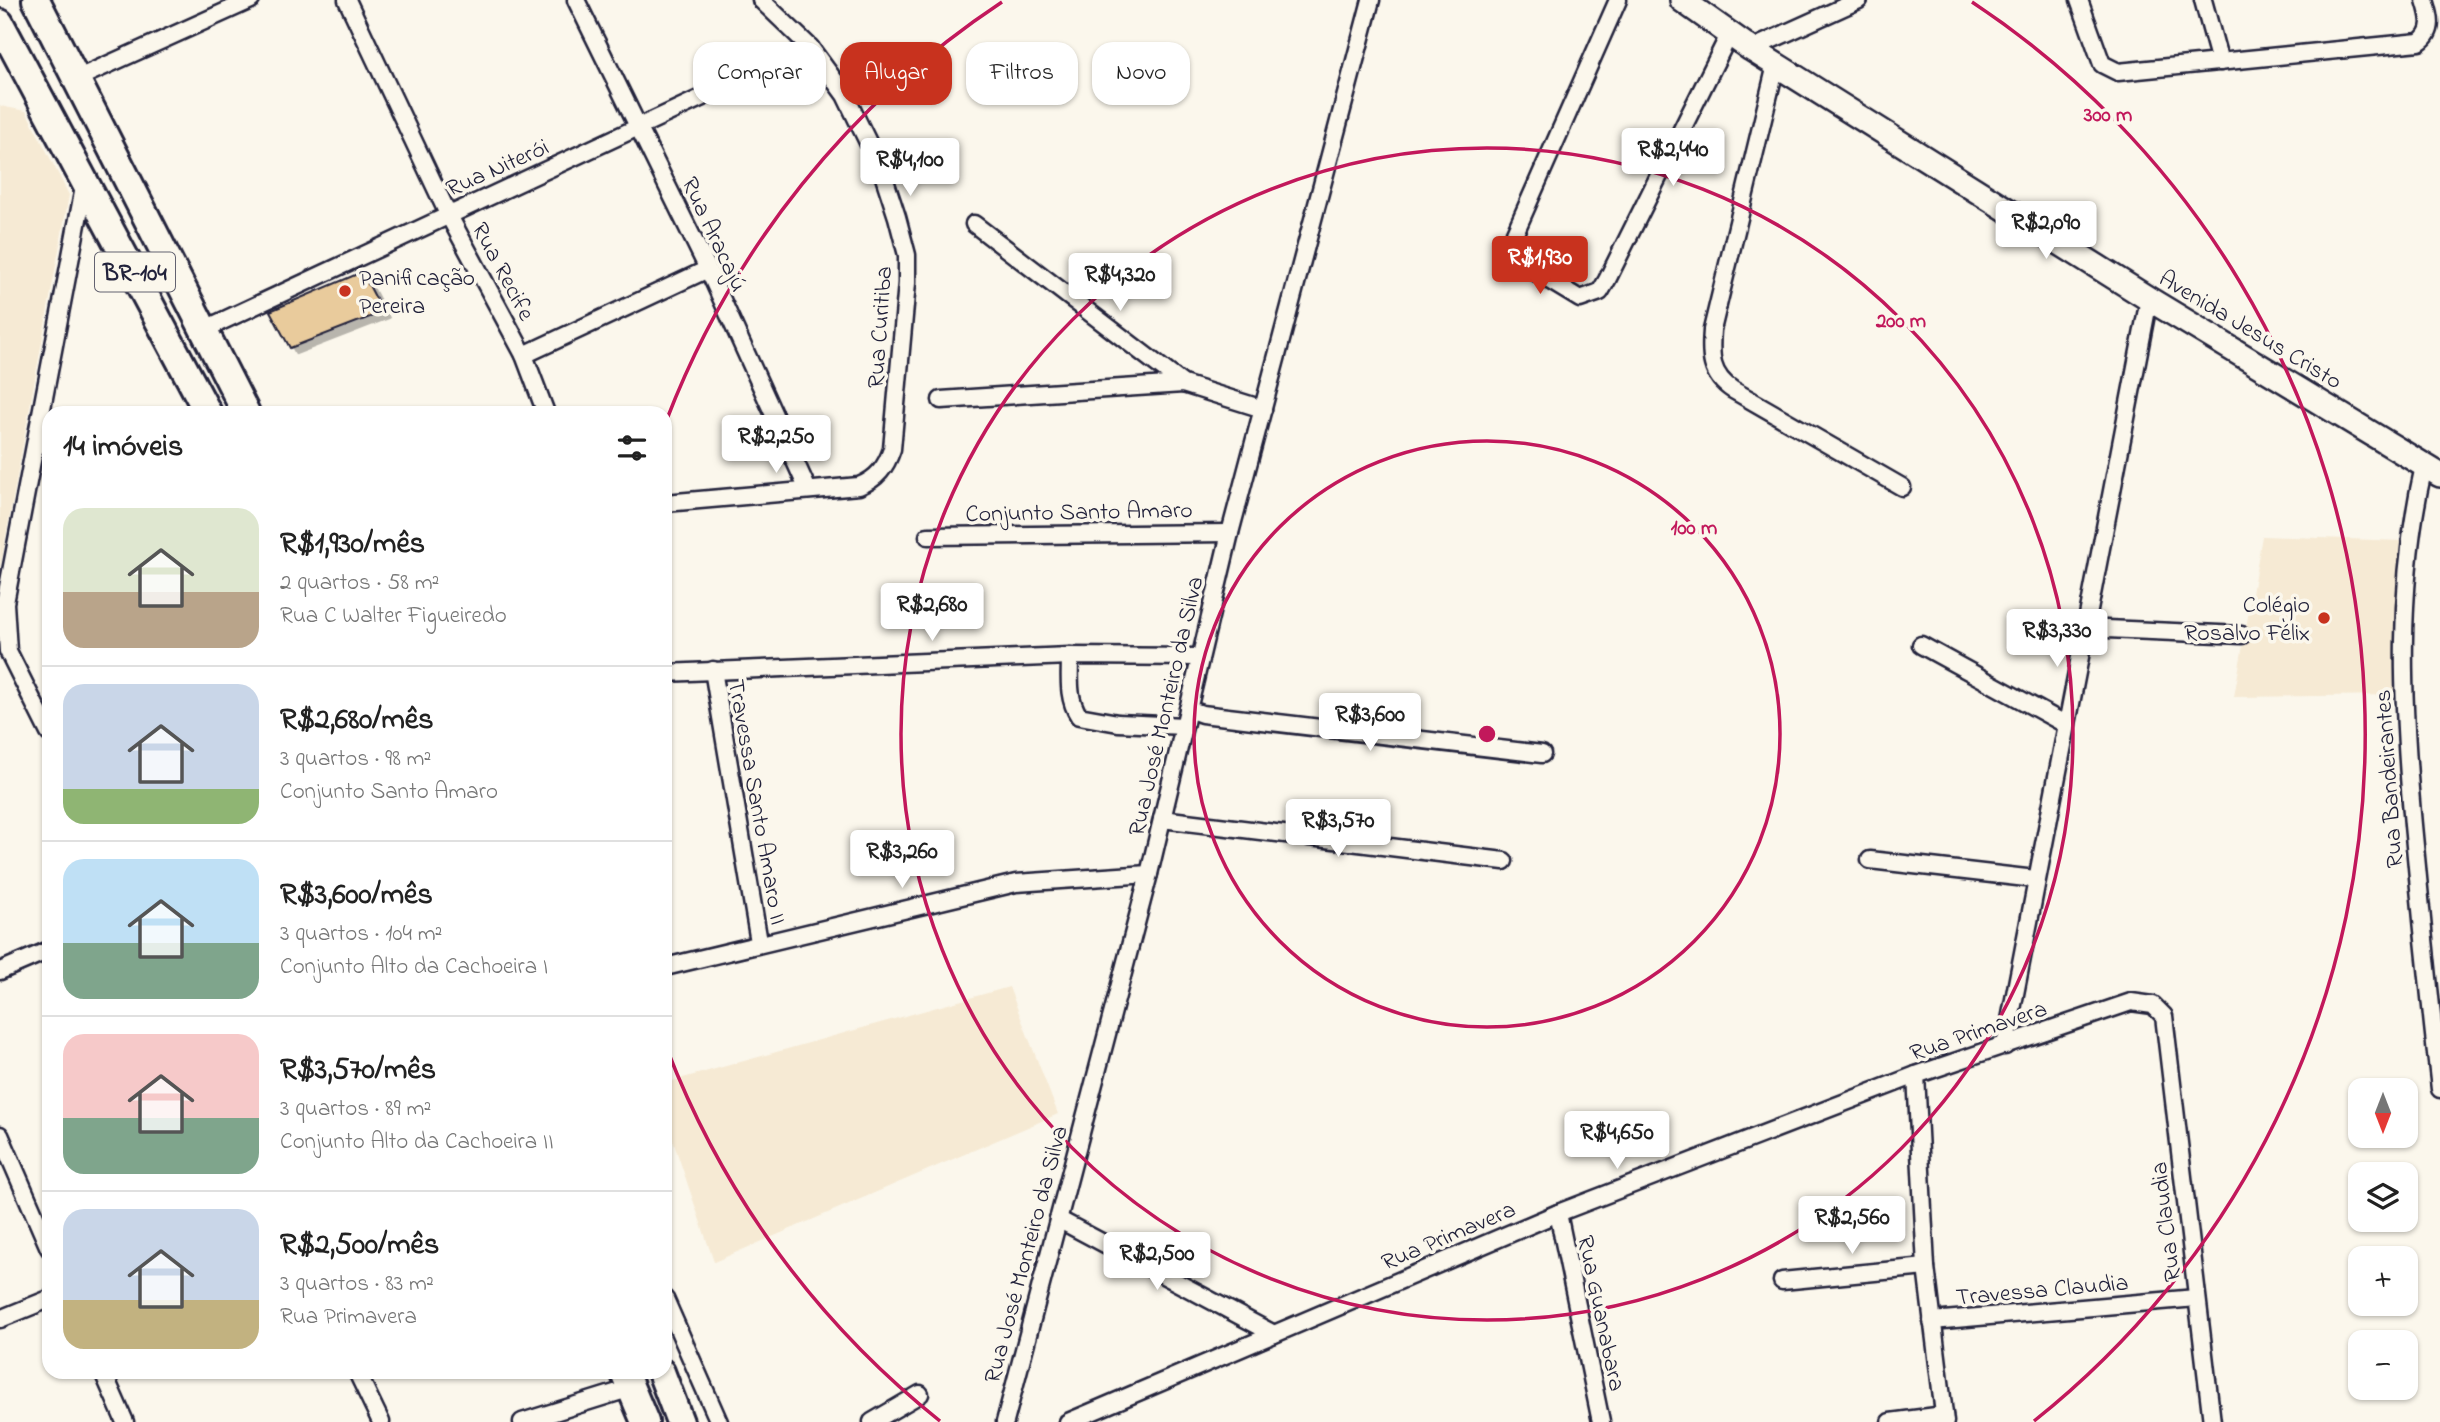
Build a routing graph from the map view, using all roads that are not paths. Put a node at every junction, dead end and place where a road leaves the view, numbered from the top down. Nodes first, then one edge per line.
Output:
1 (36, 0) edge
2 (251, 0) edge
3 (347, 0) edge
4 (576, 0) edge
5 (761, 0) edge
6 (1371, 0) edge
7 (1618, 0) edge
8 (1682, 0) edge
9 (1859, 0) edge
10 (2079, 0) edge
11 (2203, 0) edge
12 (2426, 0) edge
13 (0, 23) edge
14 (1730, 33) junction
15 (805, 42) edge
16 (1751, 49) junction
17 (2220, 62) junction
18 (1776, 65) junction
19 (826, 69) edge
20 (76, 79) junction
21 (693, 102) edge
22 (639, 128) junction
23 (85, 180) junction
24 (448, 214) junction
25 (974, 224) dead end
26 (708, 269) junction
27 (2148, 299) junction
28 (203, 330) junction
29 (524, 355) junction
30 (1183, 384) junction
31 (941, 401) dead end
32 (42, 406) edge
33 (204, 406) edge
34 (242, 406) edge
35 (543, 406) edge
36 (42, 407) edge
37 (1263, 409) junction
38 (2432, 470) edge
39 (1902, 487) dead end
40 (808, 490) junction
41 (672, 502) edge
42 (1230, 533) junction
43 (928, 536) dead end
44 (2084, 628) junction
45 (2242, 635) dead end
46 (1921, 645) dead end
47 (1070, 656) junction
48 (1200, 657) junction
49 (713, 670) junction
50 (672, 673) edge
51 (1188, 709) junction
52 (42, 719) edge
53 (2065, 724) junction
54 (1184, 726) junction
55 (1542, 754) dead end
56 (1162, 819) junction
57 (1870, 860) dead end
58 (1504, 861) dead end
59 (1149, 874) junction
60 (2035, 879) junction
61 (759, 942) junction
62 (42, 953) edge
63 (672, 965) edge
64 (0, 971) edge
65 (2434, 983) edge
66 (2164, 1016) joint
67 (2005, 1046) junction
68 (1916, 1075) junction
69 (2440, 1089) edge
70 (0, 1135) edge
71 (1558, 1213) junction
72 (1058, 1219) junction
73 (42, 1232) edge
74 (1926, 1266) junction
75 (1782, 1281) dead end
76 (2196, 1298) junction
77 (42, 1302) edge
78 (672, 1315) edge
79 (0, 1319) edge
80 (1933, 1321) junction
81 (1274, 1334) junction
82 (106, 1379) edge
83 (360, 1379) edge
84 (664, 1379) edge
85 (627, 1380) edge
86 (920, 1395) dead end
87 (1944, 1418) edge
88 (125, 1422) edge
89 (381, 1422) edge
90 (522, 1422) edge
91 (645, 1422) edge
92 (680, 1422) edge
93 (719, 1422) edge
94 (872, 1422) edge
95 (1005, 1422) edge
96 (1068, 1422) edge
97 (1601, 1422) edge
98 (1890, 1422) edge
99 (2212, 1422) edge

1 - 20 highway, BR-104
2 - 20 street
3 - 24 street, Rua Recife
4 - 22 street, Rua Aracajú
5 - 15 street, Rua Curitiba
6 - 37 street, Rua José Monteiro da Silva
7 - 14 street
8 - 14 main road, Avenida Jesus Cristo
9 - 16 street
10 - 17 street
11 - 17 street
12 - 17 street
13 - 23 highway, BR-104
14 - 16 main road, Avenida Jesus Cristo
16 - 18 main road, Avenida Jesus Cristo
18 - 27 main road, Avenida Jesus Cristo
18 - 39 street
19 - 40 street, Rua Curitiba
20 - 28 highway, BR-104
21 - 22 street, Rua Niterói
22 - 24 street, Rua Niterói
22 - 26 street, Rua Aracajú
23 - 32 street
23 - 33 highway, BR-104
24 - 28 street, Rua Niterói
24 - 29 street, Rua Recife
25 - 30 street
26 - 29 street
26 - 40 street, Rua Aracajú
27 - 38 main road, Avenida Jesus Cristo
27 - 44 street
28 - 34 highway, BR-104
29 - 35 street, Rua Recife
30 - 31 street
30 - 37 street
36 - 52 street
37 - 42 street, Rua José Monteiro da Silva
38 - 65 street, Rua Bandeirantes
40 - 41 street
42 - 43 street, Conjunto Santo Amaro
42 - 48 street, Rua José Monteiro da Silva
44 - 45 street
44 - 53 street
46 - 53 street
47 - 48 street
47 - 49 street
47 - 54 street
48 - 51 street, Rua José Monteiro da Silva
49 - 50 street
49 - 61 street, Travessa Santo Amaro II
51 - 54 street, Rua José Monteiro da Silva
51 - 55 street
53 - 60 street
54 - 56 street, Rua José Monteiro da Silva
56 - 58 street
56 - 59 street, Rua José Monteiro da Silva
57 - 60 street
59 - 61 street
59 - 72 street, Rua José Monteiro da Silva
60 - 67 street
61 - 63 street
62 - 64 street
65 - 69 street, Rua Bandeirantes
66 - 67 street, Rua Primavera
66 - 76 street, Rua Claudia
67 - 68 street, Rua Primavera
68 - 71 street, Rua Primavera
68 - 74 street
70 - 73 street
71 - 81 street, Rua Primavera
71 - 97 street, Rua Guanabara
72 - 81 street
72 - 95 street, Rua José Monteiro da Silva
74 - 75 street
74 - 80 street
76 - 80 street, Travessa Claudia
76 - 99 street, Rua Claudia
77 - 79 street
78 - 93 street
80 - 87 street
81 - 96 street, Rua Primavera
82 - 88 street
83 - 89 street
84 - 92 highway
85 - 90 street
85 - 91 highway
86 - 94 street
87 - 98 street

